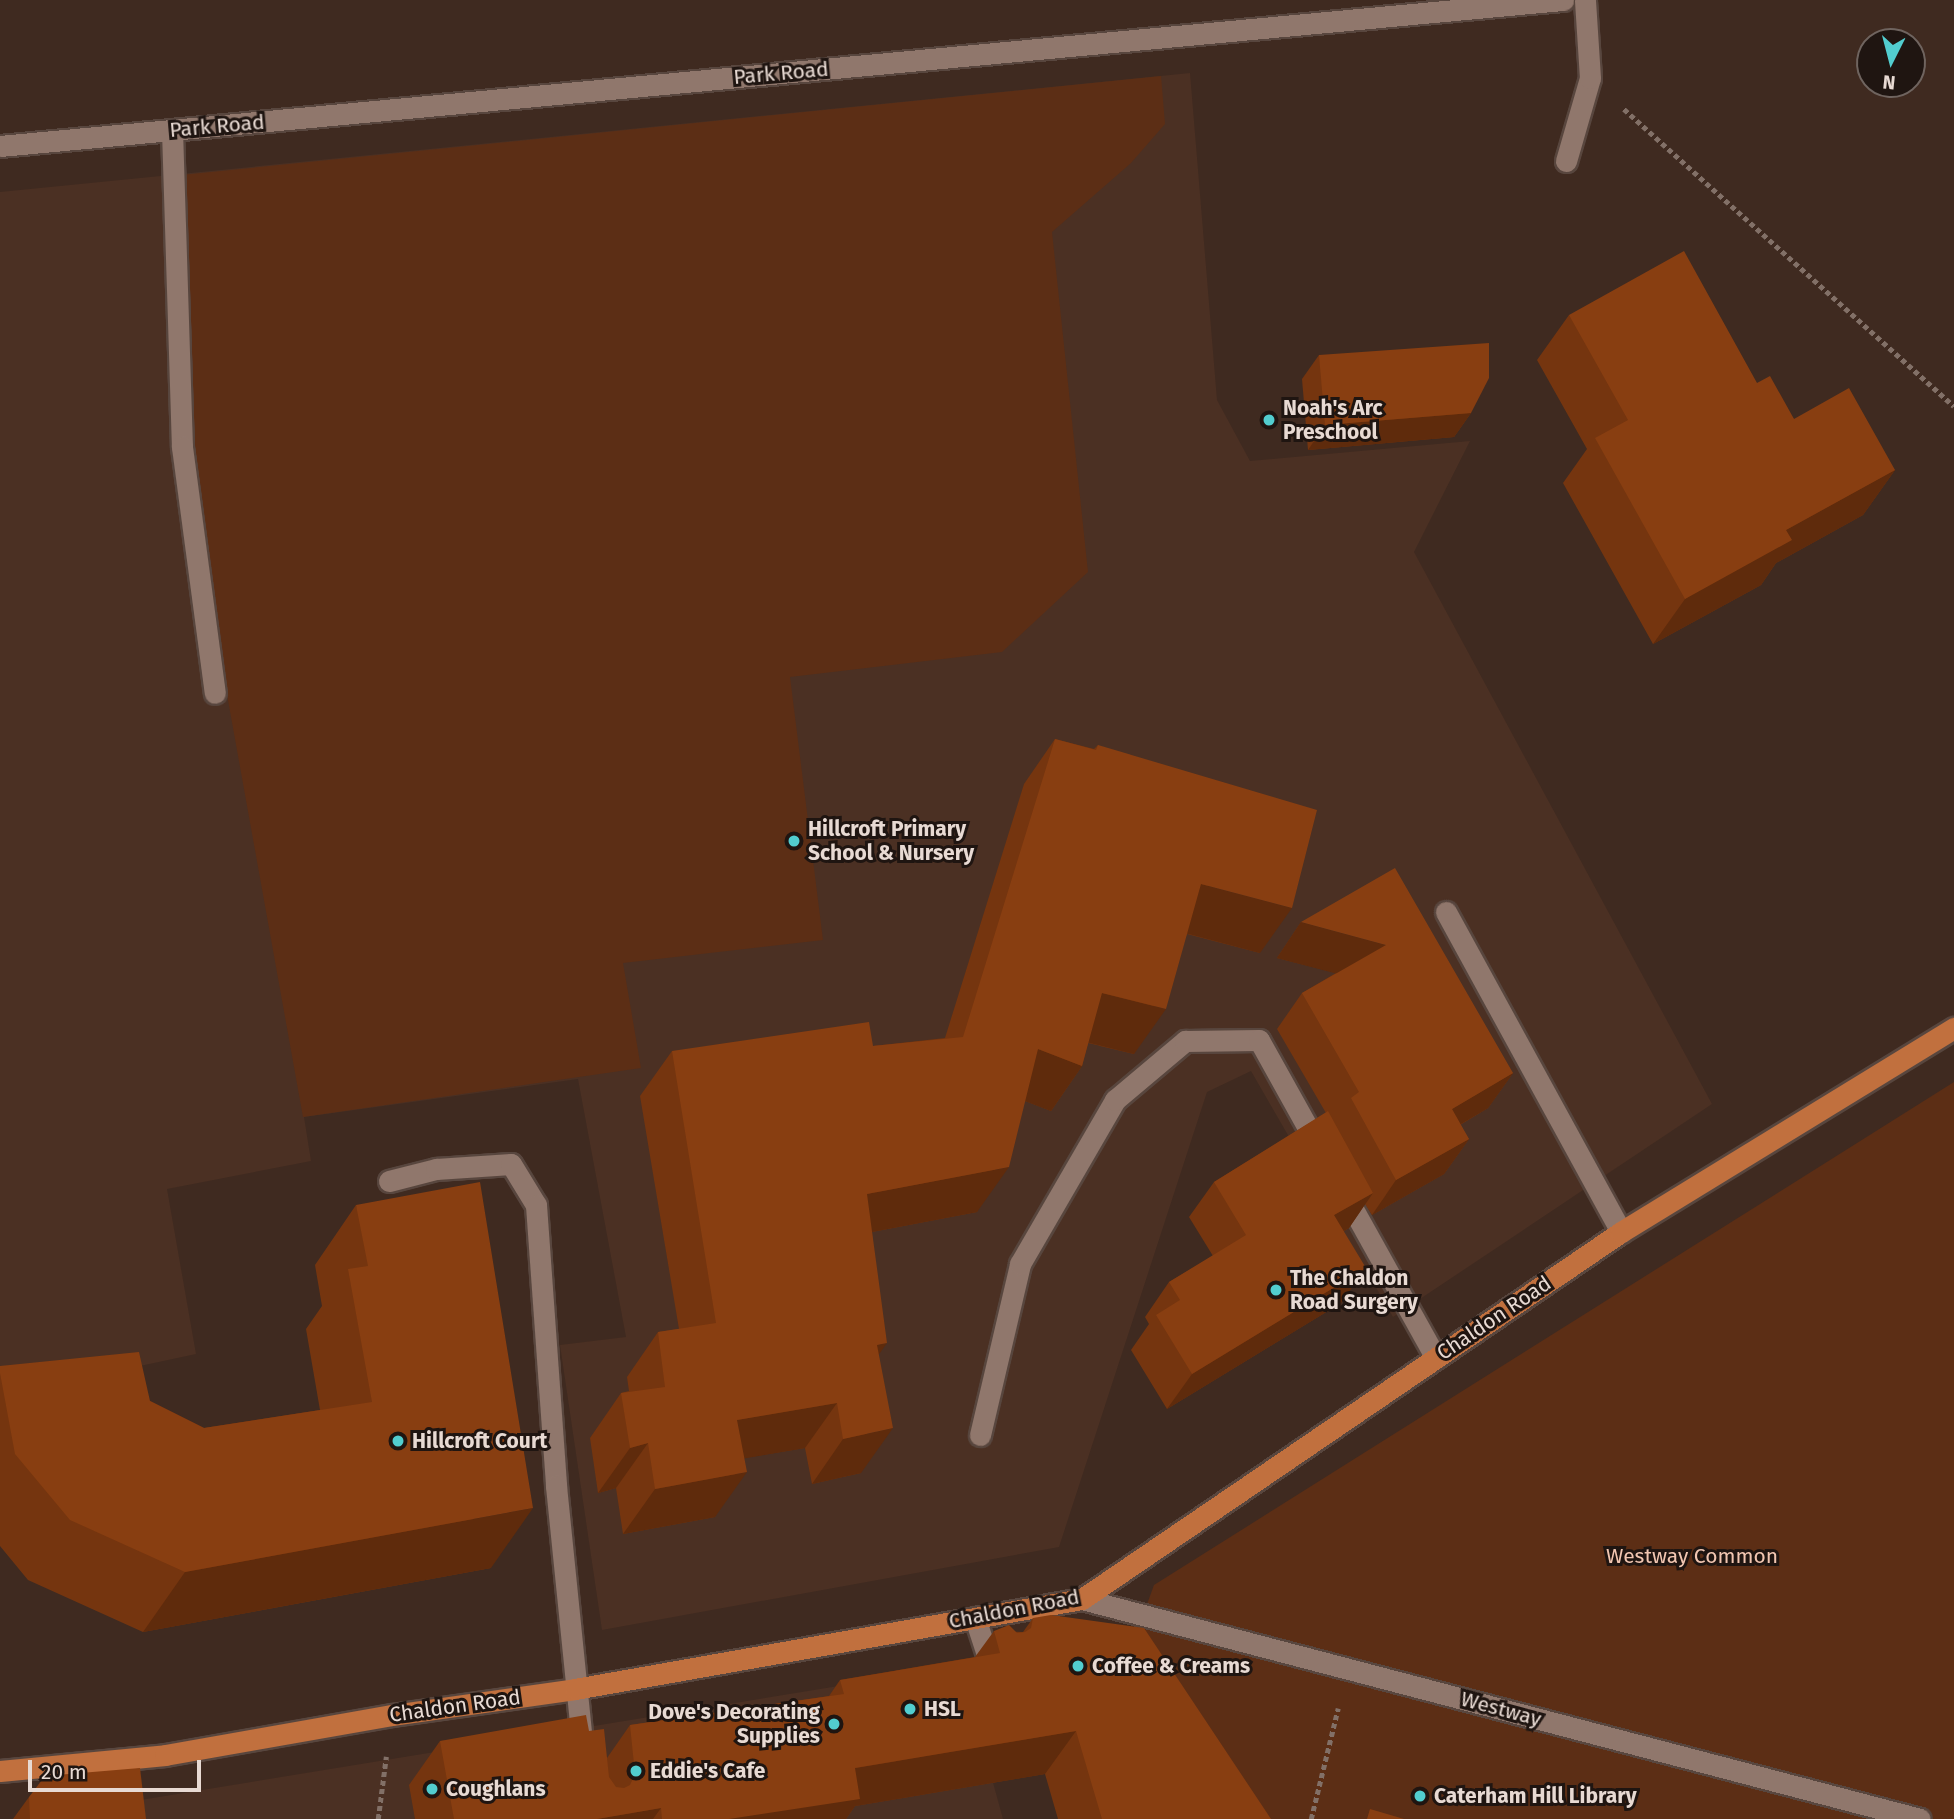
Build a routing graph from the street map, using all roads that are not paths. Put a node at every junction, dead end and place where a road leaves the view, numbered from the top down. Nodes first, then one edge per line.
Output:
1 (1563, 0) edge
2 (1585, 0) edge
3 (172, 130) junction
4 (0, 146) edge
5 (1566, 161) dead end
6 (215, 693) dead end
7 (1447, 912) dead end
8 (1954, 1028) edge
9 (389, 1181) dead end
10 (1621, 1232) junction
11 (1436, 1358) junction
12 (980, 1435) dead end
13 (1082, 1599) junction
14 (975, 1618) junction
15 (990, 1664) edge
16 (575, 1689) junction
17 (585, 1767) edge
18 (0, 1771) edge
19 (1920, 1819) edge

1 - 3 street, Park Road
2 - 5 street
3 - 4 street, Park Road
3 - 6 street
7 - 10 street
8 - 10 main road, Chaldon Road
9 - 16 street
10 - 11 main road, Chaldon Road
11 - 12 street
11 - 13 main road, Chaldon Road
13 - 14 main road, Chaldon Road
13 - 19 street, Westway
14 - 15 street
14 - 16 main road, Chaldon Road
16 - 17 street
16 - 18 main road, Chaldon Road

